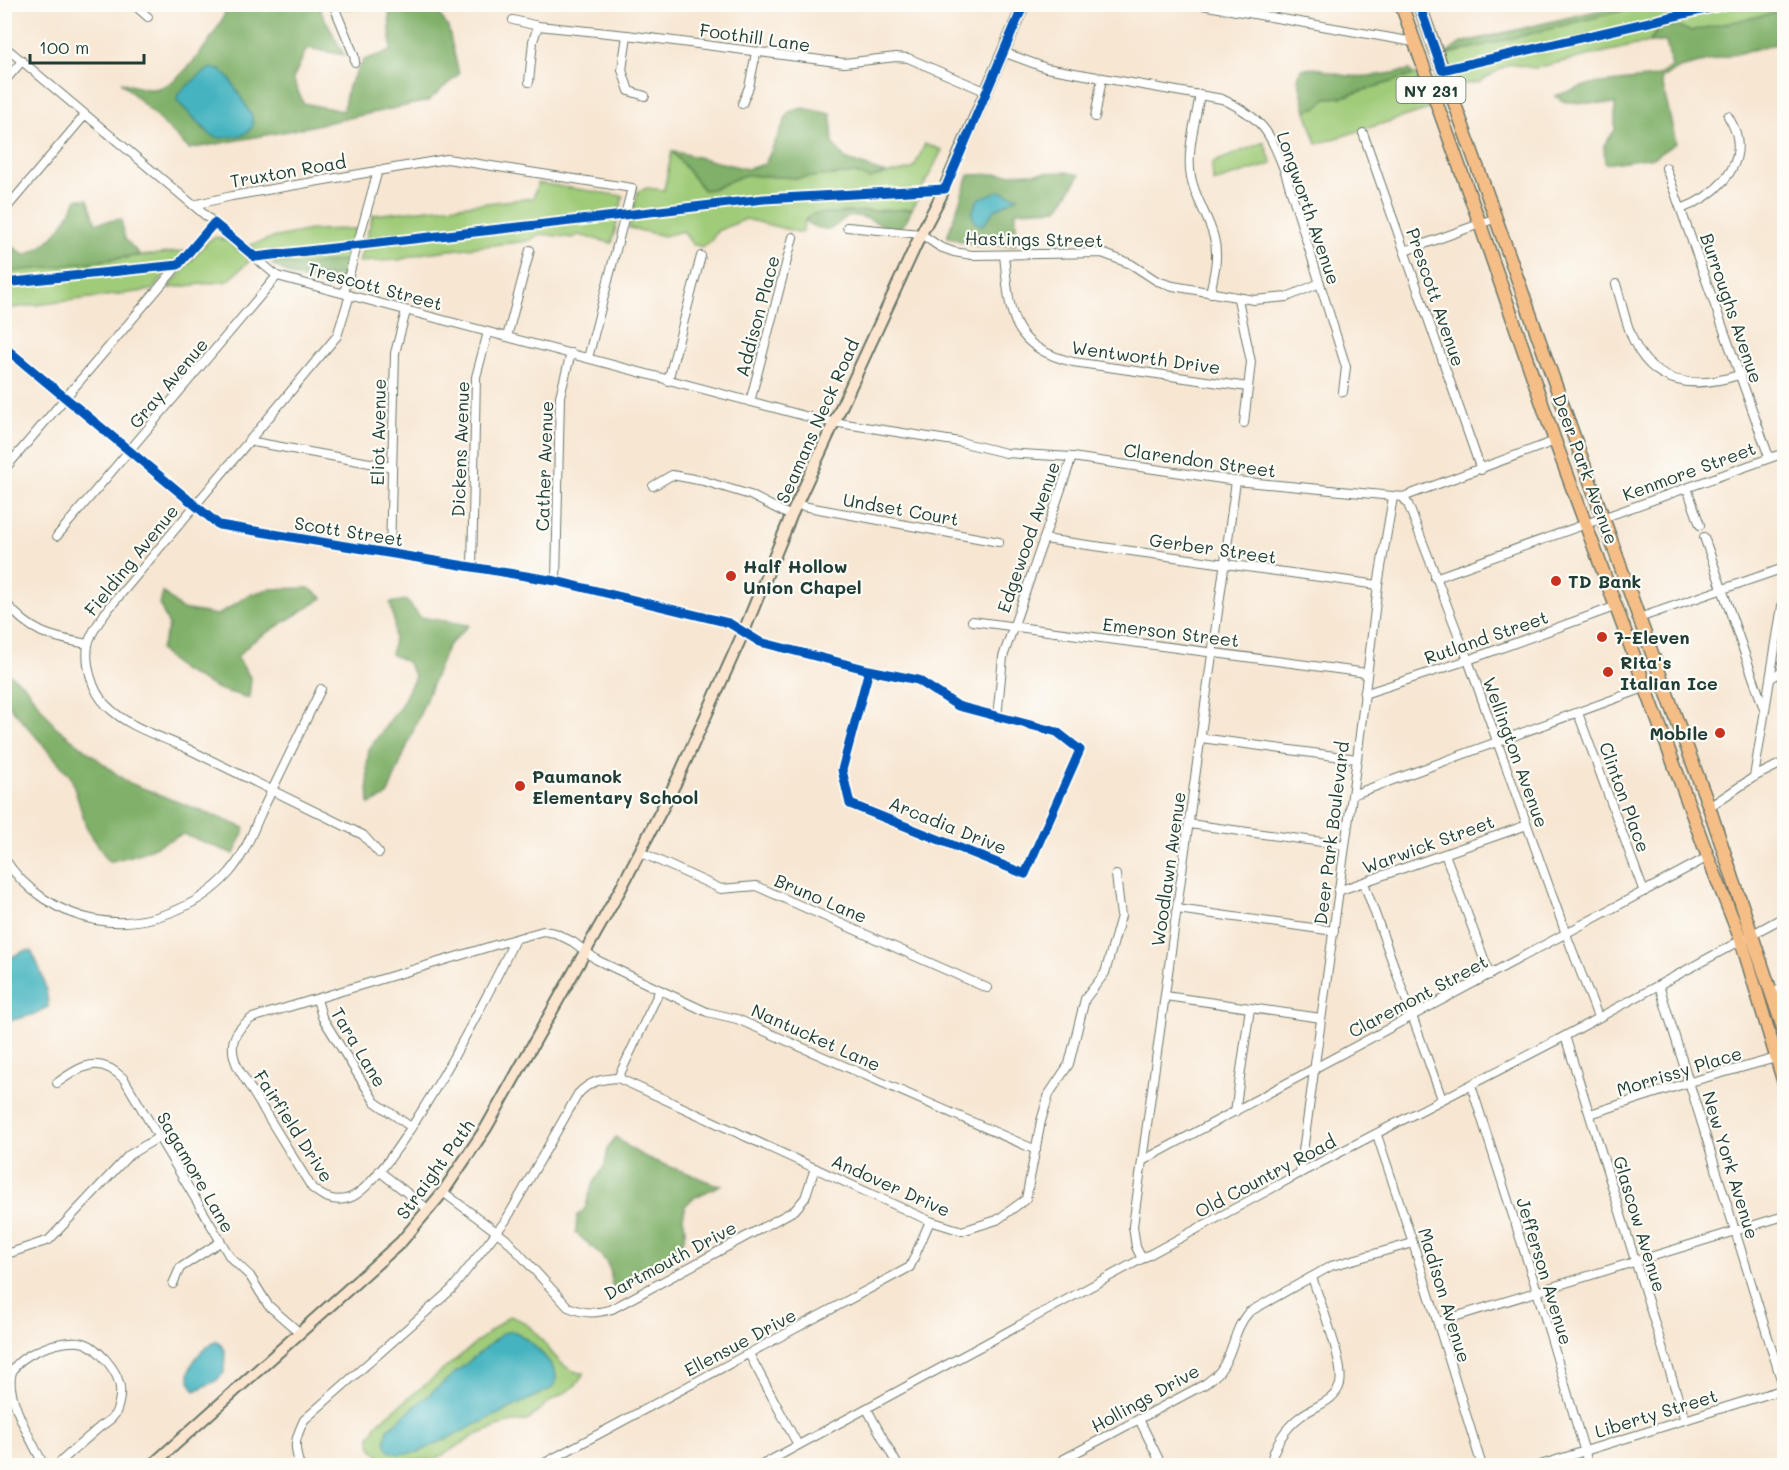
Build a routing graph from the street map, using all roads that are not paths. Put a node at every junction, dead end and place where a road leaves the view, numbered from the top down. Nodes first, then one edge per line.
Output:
1 (133, 4) edge
2 (333, 4) edge
3 (1024, 4) edge
4 (1196, 4) edge
5 (1401, 4) edge
6 (1419, 4) edge
7 (148, 17) dead end
8 (513, 20) dead end
9 (538, 26) junction
10 (627, 35) junction
11 (1414, 42) junction
12 (4, 46) edge
13 (1003, 52) junction
14 (756, 53) junction
15 (22, 61) junction
16 (355, 62) dead end
17 (1102, 78) junction
18 (529, 81) dead end
19 (4, 82) edge
20 (987, 92) junction
21 (1200, 94) junction
22 (645, 96) dead end
23 (742, 104) dead end
24 (85, 115) junction
25 (1728, 116) dead end
26 (1095, 117) dead end
27 (1363, 133) dead end
28 (1666, 168) dead end
29 (378, 170) junction
30 (193, 205) junction
31 (1681, 209) junction
32 (4, 211) edge
33 (1496, 218) junction
34 (214, 222) junction
35 (1480, 224) junction
36 (847, 227) dead end
37 (921, 234) junction
38 (793, 237) dead end
39 (530, 250) dead end
40 (1405, 251) junction
41 (1004, 255) junction
42 (701, 256) dead end
43 (277, 276) junction
44 (1320, 283) junction
45 (1616, 284) dead end
46 (1210, 293) junction
47 (347, 294) junction
48 (1238, 299) junction
49 (406, 311) junction
50 (488, 332) junction
51 (507, 337) junction
52 (4, 347) edge
53 (571, 354) junction
54 (588, 358) junction
55 (1739, 375) junction
56 (668, 381) junction
57 (1248, 387) junction
58 (1343, 392) dead end
59 (65, 398) junction
60 (750, 402) junction
61 (835, 421) junction
62 (1244, 423) dead end
63 (249, 441) junction
64 (1555, 441) junction
65 (130, 451) junction
66 (1785, 453) edge
67 (1072, 457) junction
68 (1769, 457) junction
69 (392, 467) junction
70 (4, 470) edge
71 (1481, 470) junction
72 (1236, 481) junction
73 (652, 486) dead end
74 (1687, 488) junction
75 (1393, 497) junction
76 (1403, 497) junction
77 (194, 505) junction
78 (797, 505) junction
79 (791, 516) junction
80 (1603, 518) junction
81 (1587, 523) junction
82 (1700, 525) dead end
83 (57, 536) dead end
84 (1704, 537) dead end
85 (1044, 539) junction
86 (999, 542) dead end
87 (390, 554) junction
88 (1224, 565) junction
89 (472, 568) junction
90 (1785, 568) edge
91 (1435, 578) junction
92 (556, 581) junction
93 (1378, 585) junction
94 (1722, 589) junction
95 (1785, 594) edge
96 (4, 601) edge
97 (1617, 606) junction
98 (1638, 618) junction
99 (972, 621) dead end
100 (1013, 627) junction
101 (744, 631) junction
102 (88, 644) junction
103 (1212, 652) junction
104 (1468, 660) junction
105 (869, 670) junction
106 (1785, 670) edge
107 (1367, 673) junction
108 (1771, 678) junction
109 (1647, 687) junction
110 (321, 689) dead end
111 (1364, 694) junction
112 (1764, 711) junction
113 (1578, 713) junction
114 (998, 718) junction
115 (1201, 738) junction
116 (1497, 742) junction
117 (1357, 759) junction
118 (1785, 762) edge
119 (1754, 777) junction
120 (273, 790) junction
121 (1352, 795) junction
122 (1709, 807) junction
123 (1189, 824) junction
124 (1527, 825) junction
125 (1344, 845) junction
126 (640, 852) junction
127 (379, 853) dead end
128 (1445, 854) junction
129 (1708, 857) junction
130 (4, 858) edge
131 (1116, 875) dead end
132 (1364, 883) junction
133 (1338, 891) junction
134 (1644, 892) junction
135 (1177, 909) junction
136 (1785, 916) edge
137 (1334, 931) junction
138 (1566, 934) junction
139 (1747, 937) junction
140 (515, 939) junction
141 (585, 952) junction
142 (1490, 975) junction
143 (1659, 985) junction
144 (1785, 987) edge
145 (987, 988) dead end
146 (660, 990) junction
147 (1772, 994) junction
148 (1165, 996) junction
149 (317, 999) junction
150 (1250, 1008) junction
151 (1413, 1016) junction
152 (1598, 1017) junction
153 (1321, 1018) junction
154 (1785, 1031) edge
155 (1565, 1036) junction
156 (1776, 1058) junction
157 (1314, 1069) junction
158 (618, 1078) junction
159 (1690, 1082) junction
160 (57, 1083) dead end
161 (1785, 1083) edge
162 (1471, 1085) junction
163 (1442, 1099) junction
164 (1235, 1112) junction
165 (1590, 1114) junction
166 (411, 1127) junction
167 (1377, 1135) junction
168 (159, 1137) junction
169 (1036, 1150) junction
170 (1142, 1161) junction
171 (815, 1168) junction
172 (379, 1171) junction
173 (1300, 1173) junction
174 (443, 1192) junction
175 (429, 1210) junction
176 (1785, 1216) edge
177 (930, 1221) junction
178 (1736, 1230) junction
179 (497, 1233) junction
180 (220, 1242) junction
181 (1413, 1242) junction
182 (4, 1256) edge
183 (1142, 1259) junction
184 (1636, 1262) junction
185 (1312, 1277) junction
186 (173, 1284) dead end
187 (1537, 1291) junction
188 (1438, 1322) junction
189 (300, 1333) junction
190 (749, 1354) junction
191 (1785, 1389) edge
192 (867, 1409) junction
193 (1139, 1419) junction
194 (1685, 1420) junction
195 (798, 1445) junction
196 (1585, 1451) junction
197 (44, 1466) edge
198 (56, 1466) edge
199 (151, 1466) edge
200 (300, 1466) edge
201 (539, 1466) edge
202 (760, 1466) edge
203 (898, 1466) edge
204 (1060, 1466) edge
205 (1162, 1466) edge
206 (1270, 1466) edge
207 (1482, 1466) edge
208 (1537, 1466) edge
209 (1589, 1466) edge

1 - 7 street
2 - 16 street
3 - 13 main road, Seamans Neck Road
4 - 11 street
5 - 11 main road, Deer Park Avenue / NY 231
6 - 33 main road, Deer Park Avenue / NY 231
8 - 9 street, Foothill Lane
9 - 10 street, Foothill Lane
9 - 18 street
10 - 14 street, Foothill Lane
10 - 22 street
11 - 35 main road, Deer Park Avenue / NY 231
12 - 15 street
13 - 17 street, Longworth Avenue
13 - 20 main road, Seamans Neck Road
14 - 20 street, Foothill Lane
14 - 23 street
15 - 19 street
15 - 24 street
17 - 21 street, Longworth Avenue
17 - 26 street
20 - 37 main road, Seamans Neck Road
21 - 44 street, Longworth Avenue
21 - 46 street
24 - 30 street
24 - 32 street
25 - 31 street
27 - 40 street, Prescott Avenue
28 - 31 street, Burroughs Avenue
29 - 30 street, Truxton Road
29 - 47 street, Fielding Avenue
29 - 54 street, Truxton Road
30 - 34 street, Trescott Street
31 - 55 street, Burroughs Avenue
33 - 35 street
33 - 80 main road, Deer Park Avenue / NY 231
34 - 43 street, Trescott Street
34 - 59 street
35 - 40 street
35 - 64 main road, Deer Park Avenue / NY 231
36 - 37 street
37 - 41 street, Hastings Street
37 - 61 main road, Seamans Neck Road
38 - 60 street, Addison Place
39 - 51 street
40 - 71 street, Prescott Avenue
41 - 46 street, Hastings Street
41 - 57 street, Wentworth Drive
42 - 56 street
43 - 47 street, Trescott Street
43 - 65 street, Gray Avenue
44 - 48 street, Hastings Street
44 - 58 street, Longworth Avenue
45 - 55 street
46 - 48 street, Hastings Street
47 - 49 street, Trescott Street
47 - 63 street, Fielding Avenue
48 - 57 street
49 - 50 street, Trescott Street
49 - 69 street, Eliot Avenue
50 - 51 street, Trescott Street
50 - 89 street, Dickens Avenue
51 - 53 street, Trescott Street
52 - 59 street, Scott Street
53 - 54 street, Trescott Street
53 - 92 street, Cather Avenue
54 - 56 street
55 - 68 street, Burroughs Avenue
56 - 60 street
57 - 62 street
59 - 65 street, Scott Street
59 - 70 street
60 - 61 street
61 - 67 street, Clarendon Street
61 - 78 main road, Seamans Neck Road
63 - 69 street
63 - 77 street, Fielding Avenue
64 - 71 street, Clarendon Street
64 - 81 main road, Deer Park Avenue / NY 231
65 - 77 street, Scott Street
65 - 83 street, Gray Avenue
66 - 68 street, Kenmore Street
67 - 72 street, Clarendon Street
67 - 85 street, Edgewood Avenue
68 - 74 street, Kenmore Street
69 - 87 street, Eliot Avenue
71 - 76 street, Clarendon Street
72 - 75 street, Clarendon Street
72 - 88 street, Woodlawn Avenue
73 - 79 street
74 - 80 street, Kenmore Street
74 - 82 street
75 - 76 street, Clarendon Street
75 - 93 street, Deer Park Boulevard
76 - 91 street, Wellington Avenue
77 - 87 street, Scott Street
77 - 102 street, Fielding Avenue
78 - 79 main road, Seamans Neck Road
78 - 86 street, Undset Court
79 - 101 main road, Seamans Neck Road
80 - 81 street, Kenmore Street
80 - 98 main road, Deer Park Avenue / NY 231
81 - 91 street, Kenmore Street
81 - 97 main road, Deer Park Avenue / NY 231
84 - 94 street
85 - 88 street, Gerber Street
85 - 100 street, Edgewood Avenue
87 - 89 street, Scott Street
88 - 93 street, Gerber Street
88 - 103 street, Woodlawn Avenue
89 - 92 street, Scott Street
90 - 94 street
91 - 104 street, Wellington Avenue
92 - 101 street, Scott Street
93 - 107 street, Deer Park Boulevard
94 - 98 street
94 - 112 street
95 - 108 street
96 - 102 street
97 - 104 street, Rutland Street
97 - 109 main road, Deer Park Avenue / NY 231
98 - 122 main road, Deer Park Avenue / NY 231
99 - 100 street, Emerson Street
100 - 103 street, Emerson Street
100 - 114 street, Edgewood Avenue
101 - 105 street, Arcadia Drive
101 - 126 main road, Seamans Neck Road
102 - 120 street, Fielding Avenue
103 - 107 street, Emerson Street
103 - 115 street, Woodlawn Avenue
104 - 111 street, Rutland Street
104 - 116 street, Wellington Avenue
105 - 114 street, Arcadia Drive
105 - 114 street, Arcadia Drive
106 - 108 street
107 - 111 street, Deer Park Boulevard
108 - 112 street
109 - 113 street
109 - 129 main road, Deer Park Avenue / NY 231
110 - 120 street
111 - 117 street, Deer Park Boulevard
112 - 119 street
113 - 116 street
113 - 134 street, Clinton Place
115 - 117 street
115 - 123 street, Woodlawn Avenue
116 - 121 street
116 - 124 street, Wellington Avenue
117 - 121 street, Deer Park Boulevard
118 - 119 street
119 - 122 street
120 - 127 street, Fielding Avenue
120 - 130 street
121 - 125 street, Deer Park Boulevard
122 - 139 main road, Deer Park Avenue / NY 231
123 - 125 street
123 - 135 street, Woodlawn Avenue
124 - 128 street, Warwick Street
124 - 138 street, Wellington Avenue
125 - 133 street, Deer Park Boulevard
126 - 141 main road, Straight Path
126 - 145 street, Bruno Lane
128 - 132 street, Warwick Street
128 - 142 street
129 - 134 street, Claremont Street
129 - 139 main road, Deer Park Avenue / NY 231
131 - 169 street, Andover Drive
132 - 133 street, Warwick Street
132 - 151 street
133 - 137 street, Deer Park Boulevard
134 - 138 street, Claremont Street
135 - 137 street
135 - 148 street, Woodlawn Avenue
136 - 139 street, Old Country Road
137 - 153 street, Deer Park Boulevard
138 - 142 street, Claremont Street
138 - 152 street, Wellington Avenue
139 - 143 street, Old Country Road
139 - 147 main road, Deer Park Avenue / NY 231
139 - 156 main road, Deer Park Avenue / NY 231
140 - 141 street, Fairfield Drive
140 - 149 street, Fairfield Drive
140 - 166 street, Fairfield Drive
141 - 146 street, Nantucket Lane
141 - 174 main road, Straight Path
142 - 151 street, Claremont Street
143 - 152 street, Old Country Road
143 - 159 street, New York Avenue
144 - 147 street
146 - 158 street
146 - 169 street, Nantucket Lane
147 - 154 main road, Deer Park Avenue / NY 231
148 - 150 street
148 - 170 street, Woodlawn Avenue
149 - 166 street, Tara Lane
149 - 172 street, Fairfield Drive
150 - 153 street
150 - 164 street
151 - 157 street, Claremont Street
151 - 163 street
152 - 155 street, Old Country Road
153 - 157 street, Deer Park Boulevard
155 - 162 street, Old Country Road
155 - 165 street, Glascow Avenue
156 - 159 street, Morrissy Place
156 - 161 main road, Deer Park Avenue / NY 231
157 - 164 street, Claremont Street
157 - 173 street, Deer Park Boulevard
158 - 171 street, Andover Drive
158 - 179 street
159 - 165 street, Morrissy Place
159 - 178 street, New York Avenue
160 - 168 street, Sagamore Lane
162 - 163 street, Old Country Road
162 - 187 street, Jefferson Avenue
163 - 167 street, Old Country Road
164 - 170 street, Claremont Street
165 - 184 street, Glascow Avenue
166 - 172 street, Fairfield Drive
167 - 173 street, Old Country Road
167 - 181 street, Madison Avenue
168 - 180 street, Sagamore Lane
168 - 182 street
169 - 177 street, Andover Drive
170 - 183 street, Woodlawn Avenue
171 - 177 street, Andover Drive
171 - 179 street, Dartmouth Drive
172 - 175 street
173 - 183 street, Old Country Road
174 - 175 main road, Straight Path
174 - 179 street, Dartmouth Drive
175 - 189 main road, Straight Path
176 - 178 street
177 - 190 street, Ellensue Drive
178 - 184 street
178 - 191 street, New York Avenue
179 - 200 street
180 - 186 street
180 - 189 street, Sagamore Lane
181 - 185 street, Hollings Drive
181 - 188 street, Madison Avenue
183 - 192 street, Old Country Road
184 - 187 street
184 - 194 street, Glascow Avenue
185 - 193 street, Hollings Drive
185 - 206 street
187 - 188 street
187 - 196 street, Jefferson Avenue
188 - 207 street, Madison Avenue
189 - 199 main road, Straight Path
190 - 195 street
190 - 201 street, Ellensue Drive
191 - 194 street, Liberty Street
192 - 195 street, Old Country Road
192 - 203 street
193 - 204 street, Hollings Drive
193 - 205 street
194 - 196 street, Liberty Street
195 - 202 street, Old Country Road
196 - 208 street, Liberty Street
196 - 209 street, Jefferson Avenue
197 - 198 street

